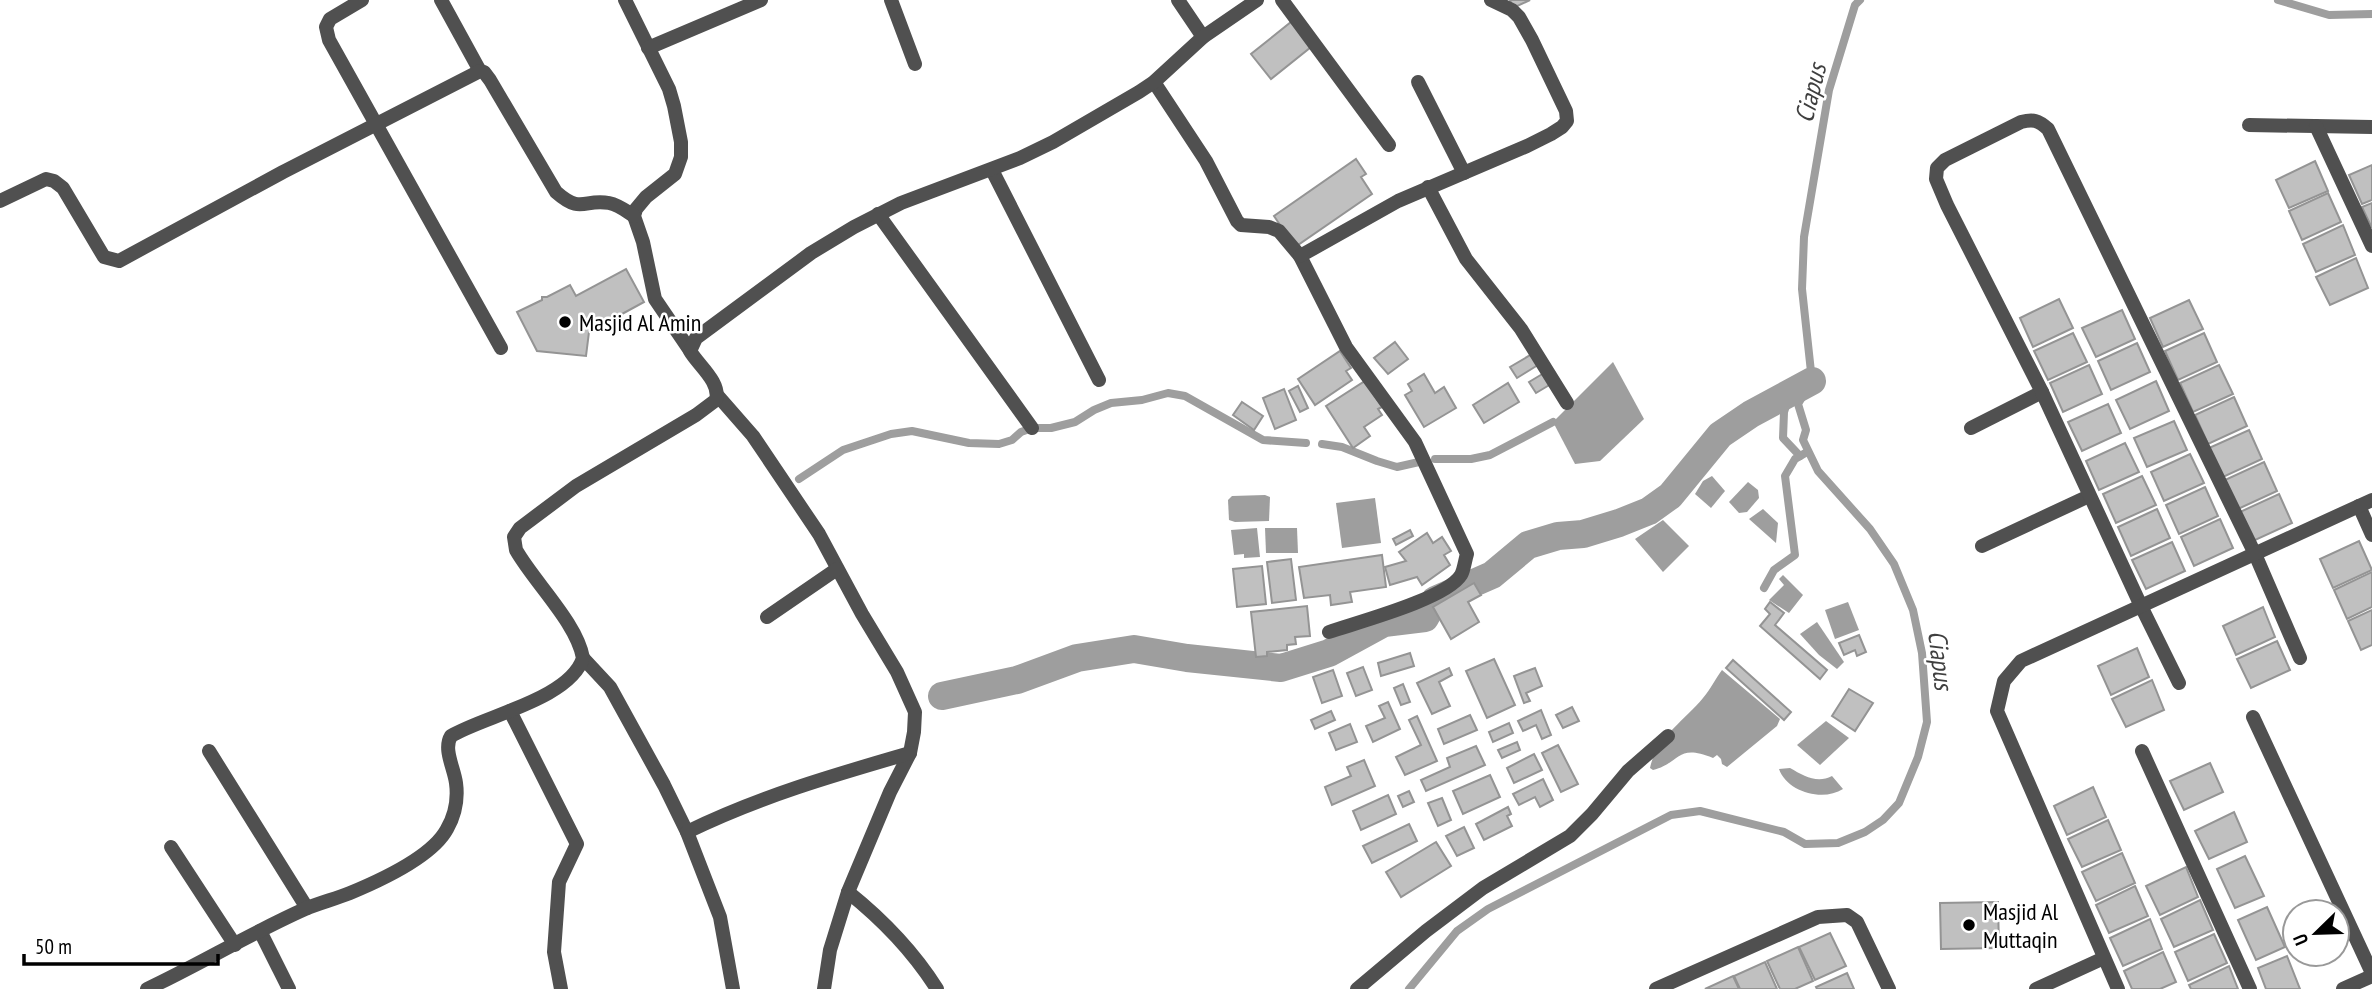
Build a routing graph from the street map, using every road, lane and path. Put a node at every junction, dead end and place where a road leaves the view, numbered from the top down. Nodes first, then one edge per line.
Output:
1 (362, 0) edge
2 (441, 0) edge
3 (625, 0) edge
4 (761, 0) edge
5 (891, 0) edge
6 (1178, 0) edge
7 (1257, 0) edge
8 (1282, 0) edge
9 (1491, 0) edge
10 (1203, 37) junction
11 (648, 48) junction
12 (915, 64) dead end
13 (480, 71) junction
14 (1154, 82) junction
15 (1418, 82) dead end
16 (377, 123) junction
17 (2249, 125) dead end
18 (2316, 126) junction
19 (2372, 127) edge
20 (1389, 145) dead end
21 (992, 170) junction
22 (1464, 173) junction
23 (1428, 187) junction
24 (0, 201) edge
25 (878, 214) junction
26 (634, 216) junction
27 (2372, 246) edge
28 (1300, 256) junction
29 (501, 348) dead end
30 (689, 349) junction
31 (1099, 380) dead end
32 (2042, 392) junction
33 (718, 396) junction
34 (1567, 403) dead end
35 (1032, 428) dead end
36 (1971, 428) dead end
37 (2089, 496) junction
38 (2365, 503) edge
39 (2372, 535) edge
40 (1982, 546) dead end
41 (2255, 554) junction
42 (837, 569) junction
43 (2141, 606) junction
44 (767, 617) dead end
45 (1329, 632) dead end
46 (583, 658) junction
47 (2300, 658) dead end
48 (2179, 683) dead end
49 (510, 712) junction
50 (2253, 717) dead end
51 (1668, 736) dead end
52 (209, 751) dead end
53 (2142, 751) dead end
54 (910, 753) junction
55 (687, 832) junction
56 (171, 847) dead end
57 (848, 892) junction
58 (307, 908) junction
59 (260, 932) junction
60 (235, 945) junction
61 (2104, 958) junction
62 (2372, 974) edge
63 (147, 989) edge
64 (289, 989) edge
65 (561, 989) edge
66 (733, 989) edge
67 (824, 989) edge
68 (937, 989) edge
69 (1357, 989) edge
70 (1656, 989) edge
71 (1889, 989) edge
72 (2036, 989) edge
73 (2118, 989) edge
74 (2250, 989) edge
75 (2343, 989) edge

1 - 16 street
2 - 13 street
3 - 11 street
4 - 11 street
5 - 12 street
6 - 10 street
7 - 10 street
8 - 20 street
9 - 22 street
10 - 14 street
11 - 26 street
13 - 16 street
13 - 26 street
14 - 21 street
14 - 28 street
15 - 22 street
16 - 24 street
16 - 29 street
17 - 18 street
18 - 19 street
18 - 27 street
21 - 25 street
21 - 31 street
22 - 23 street
23 - 28 street
23 - 34 street
25 - 30 street
25 - 35 street
26 - 30 street
28 - 45 street
30 - 33 street
32 - 36 street
32 - 37 street
32 - 41 street
33 - 42 street
33 - 46 street
37 - 40 street
37 - 43 street
38 - 39 street
38 - 41 street
41 - 43 street
41 - 47 street
42 - 44 street
42 - 54 street
43 - 48 street
43 - 61 street
46 - 49 street
46 - 55 street
49 - 58 street
49 - 65 street
50 - 62 street
51 - 69 street
52 - 58 street
53 - 74 street
54 - 55 street
54 - 57 street
55 - 66 street
56 - 60 street
57 - 67 street
57 - 68 street
58 - 59 street
59 - 60 street
59 - 64 street
60 - 63 street
61 - 72 street
61 - 73 street
62 - 75 street
70 - 71 street

